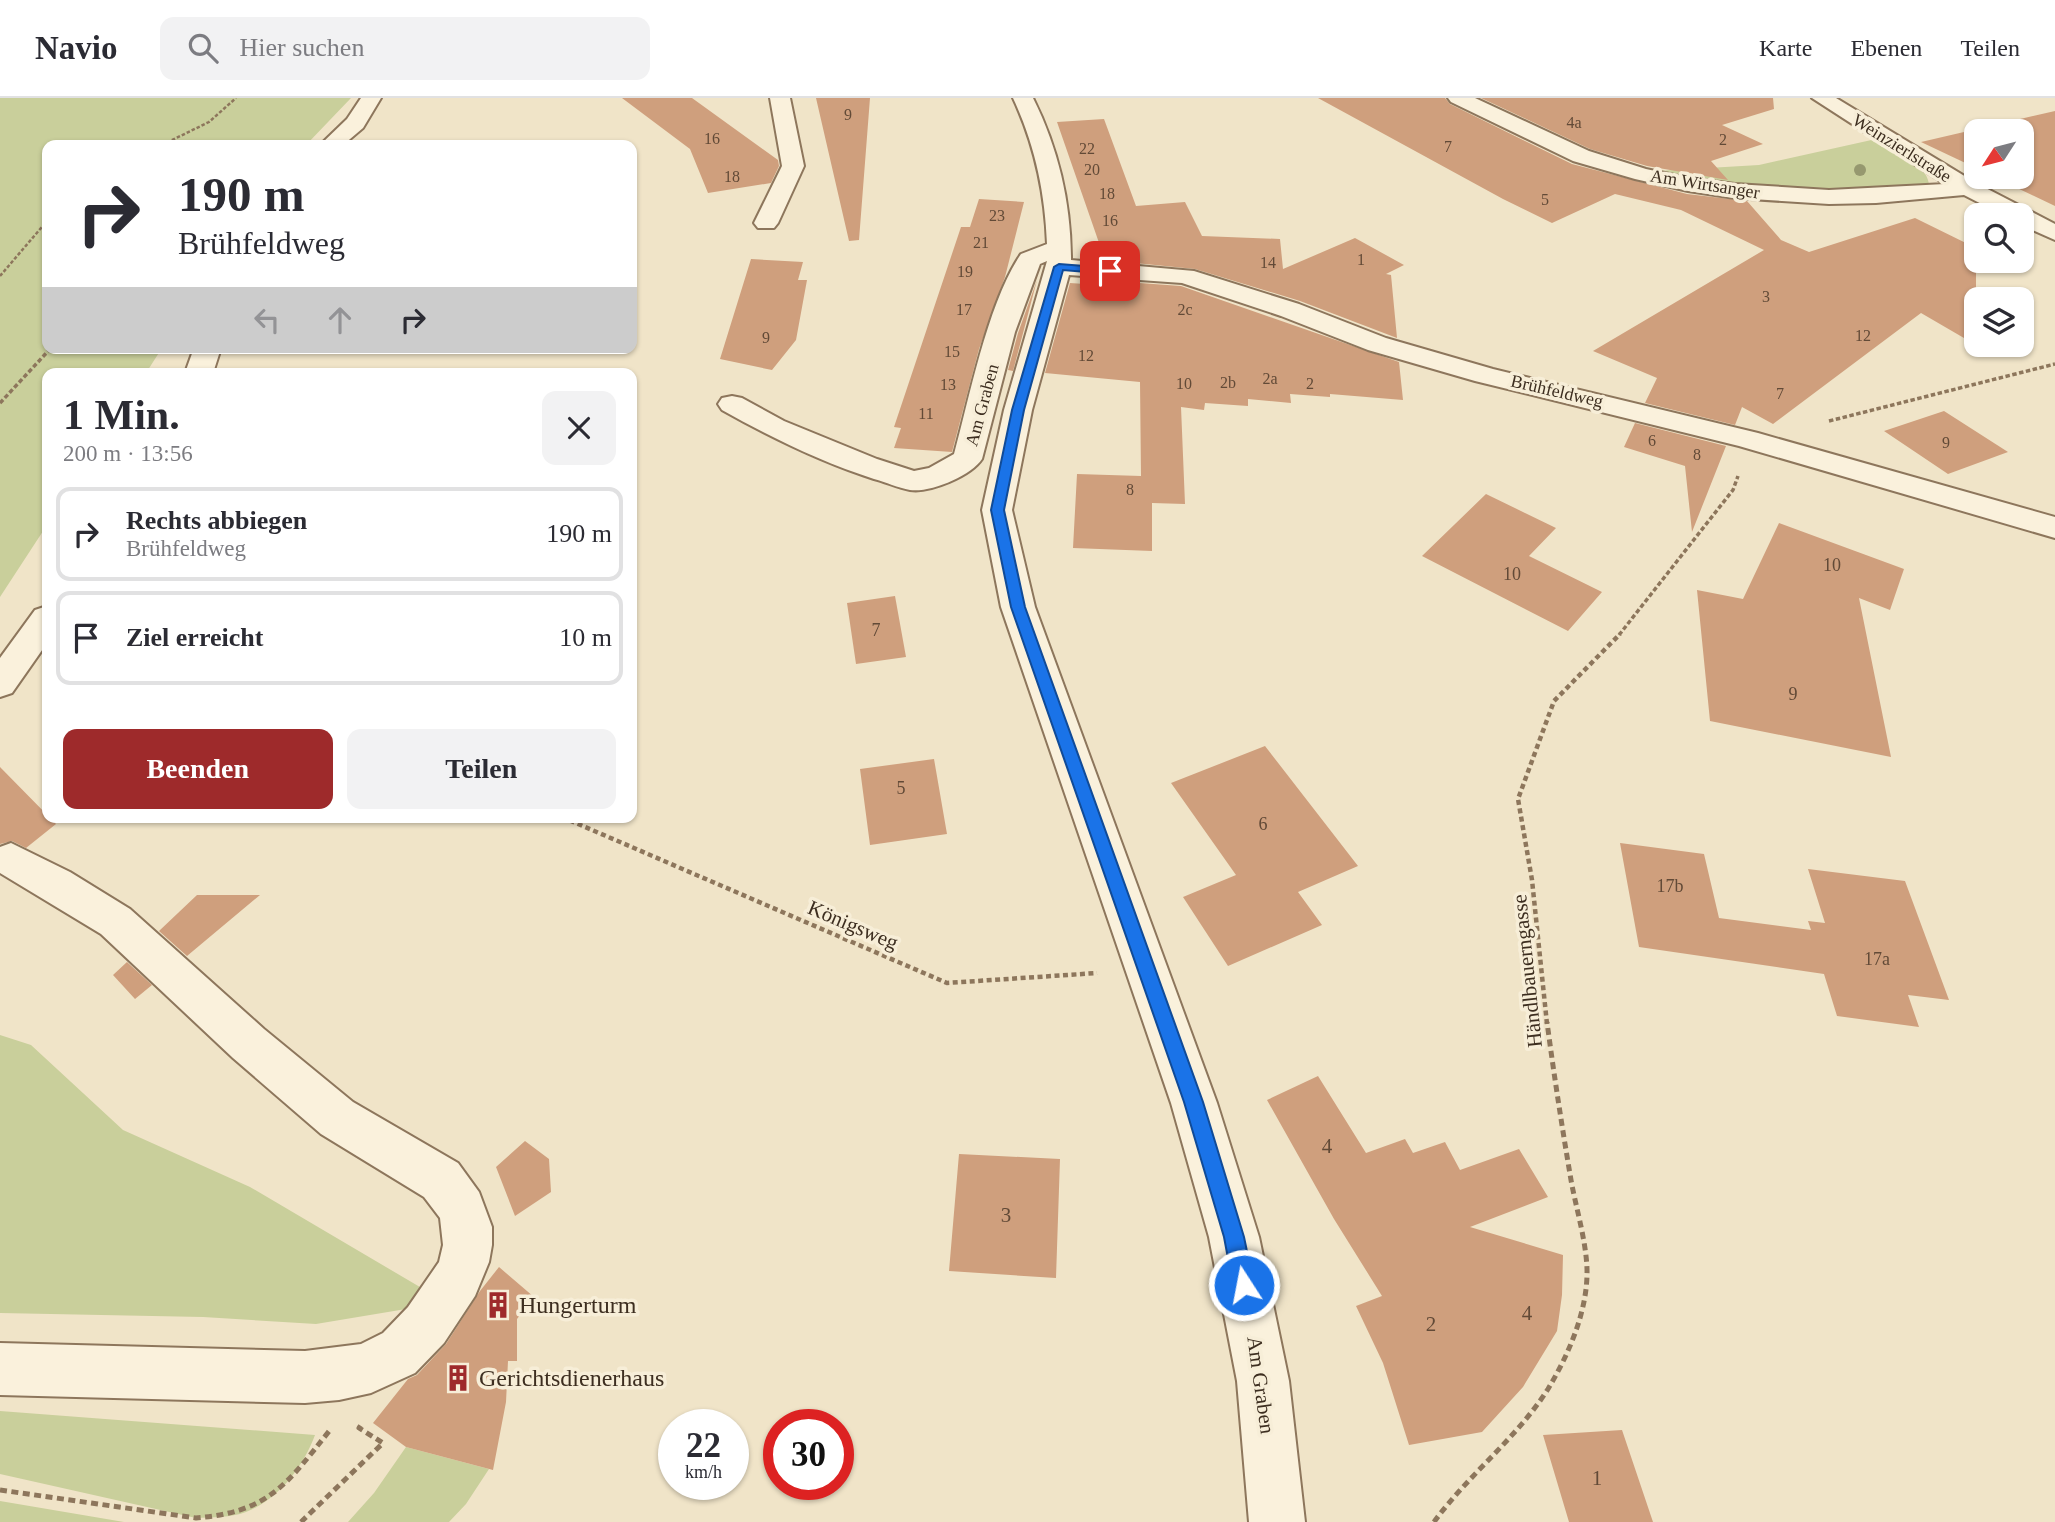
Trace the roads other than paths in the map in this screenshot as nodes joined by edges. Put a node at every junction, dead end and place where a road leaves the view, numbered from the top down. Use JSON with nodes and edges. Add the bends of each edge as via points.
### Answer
{"nodes":[{"id":1,"x":370,"y":98,"type":"edge"},
{"id":2,"x":780,"y":98,"type":"edge"},
{"id":3,"x":1023,"y":98,"type":"edge"},
{"id":4,"x":1458,"y":98,"type":"edge"},
{"id":5,"x":1822,"y":98,"type":"edge"},
{"id":6,"x":336,"y":140,"type":"edge"},
{"id":7,"x":1964,"y":186,"type":"edge"},
{"id":8,"x":1964,"y":188,"type":"edge"},
{"id":9,"x":1970,"y":189,"type":"edge"},
{"id":10,"x":1996,"y":203,"type":"edge"},
{"id":11,"x":2034,"y":222,"type":"edge"},
{"id":12,"x":766,"y":223,"type":"dead end"},
{"id":13,"x":2055,"y":233,"type":"edge"},
{"id":14,"x":1060,"y":257,"type":"junction"},
{"id":15,"x":732,"y":404,"type":"dead end"},
{"id":16,"x":2055,"y":528,"type":"edge"},
{"id":17,"x":42,"y":625,"type":"edge"},
{"id":18,"x":2,"y":682,"type":"edge"},
{"id":19,"x":11,"y":860,"type":"dead end"},
{"id":20,"x":0,"y":1369,"type":"edge"},
{"id":21,"x":1277,"y":1522,"type":"edge"}],
"edges":[{"from":1,"to":6,"type":"street","via":[[355,123]]},
{"from":2,"to":12,"type":"street","via":[[793,166]]},
{"from":3,"to":14,"type":"street","name":"Am Graben","via":[[1051,170]]},
{"from":4,"to":8,"type":"street","name":"Am Wirtsanger","via":[[1596,162],[1667,181],[1757,193],[1831,196]]},
{"from":5,"to":7,"type":"street","name":"Weinzierlstraße"},
{"from":9,"to":10,"type":"street","name":"Weinzierlstraße"},
{"from":11,"to":13,"type":"street","name":"Weinzierlstraße"},
{"from":14,"to":15,"type":"street","name":"Am Graben","via":[[1030,259],[996,349],[967,459],[938,476],[913,481],[866,466]]},
{"from":14,"to":16,"type":"street","name":"Brühfeldweg","via":[[1185,276],[1377,344],[1748,439]]},
{"from":14,"to":21,"type":"street","name":"Am Graben","via":[[1018,410],[997,510],[1018,607],[1194,1102],[1234,1237],[1263,1381]]},
{"from":17,"to":18,"type":"street"},
{"from":19,"to":20,"type":"street","via":[[126,929],[196,997],[339,1121],[438,1177],[463,1214],[467,1247],[465,1263],[445,1303],[394,1357],[371,1368],[305,1377]]}]}
